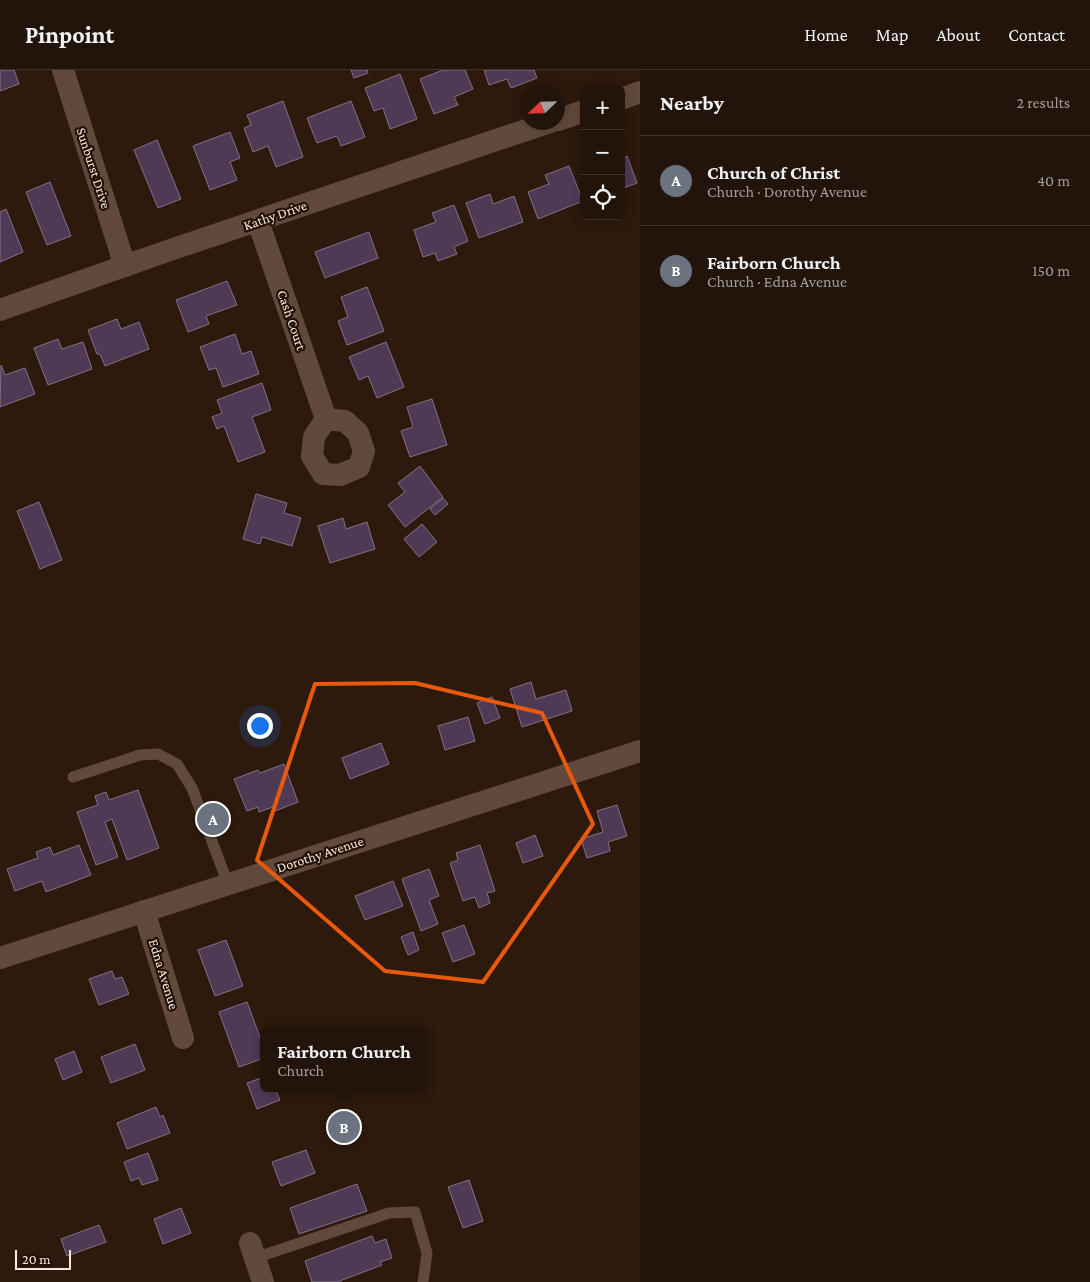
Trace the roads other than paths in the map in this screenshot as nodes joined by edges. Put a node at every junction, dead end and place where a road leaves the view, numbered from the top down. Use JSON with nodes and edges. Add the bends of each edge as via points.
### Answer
{"nodes":[{"id":1,"x":63,"y":70,"type":"edge"},
{"id":2,"x":640,"y":92,"type":"edge"},
{"id":3,"x":625,"y":98,"type":"edge"},
{"id":4,"x":580,"y":112,"type":"edge"},
{"id":5,"x":565,"y":118,"type":"edge"},
{"id":6,"x":526,"y":130,"type":"edge"},
{"id":7,"x":258,"y":220,"type":"junction"},
{"id":8,"x":125,"y":266,"type":"junction"},
{"id":9,"x":0,"y":310,"type":"edge"},
{"id":10,"x":326,"y":420,"type":"dead end"},
{"id":11,"x":640,"y":751,"type":"edge"},
{"id":12,"x":73,"y":777,"type":"dead end"},
{"id":13,"x":228,"y":884,"type":"junction"},
{"id":14,"x":144,"y":911,"type":"junction"},
{"id":15,"x":0,"y":958,"type":"edge"},
{"id":16,"x":183,"y":1038,"type":"dead end"},
{"id":17,"x":253,"y":1251,"type":"joint"},
{"id":18,"x":263,"y":1282,"type":"edge"},
{"id":19,"x":423,"y":1282,"type":"edge"}],
"edges":[{"from":1,"to":8,"type":"street","name":"Sunburst Drive"},
{"from":2,"to":3,"type":"street"},
{"from":4,"to":5,"type":"street"},
{"from":6,"to":7,"type":"street","name":"Kathy Drive"},
{"from":7,"to":8,"type":"street","name":"Kathy Drive"},
{"from":7,"to":10,"type":"street","name":"Cash Court"},
{"from":8,"to":9,"type":"street","name":"Kathy Drive"},
{"from":11,"to":13,"type":"street","name":"Dorothy Avenue"},
{"from":12,"to":13,"type":"lane","via":[[140,756],[158,754],[177,764],[192,788]]},
{"from":13,"to":14,"type":"street","name":"Dorothy Avenue"},
{"from":14,"to":15,"type":"street","name":"Dorothy Avenue"},
{"from":14,"to":16,"type":"street","name":"Edna Avenue"},
{"from":17,"to":18,"type":"street"},
{"from":17,"to":19,"type":"lane","via":[[389,1213],[415,1212],[427,1253]]}]}
